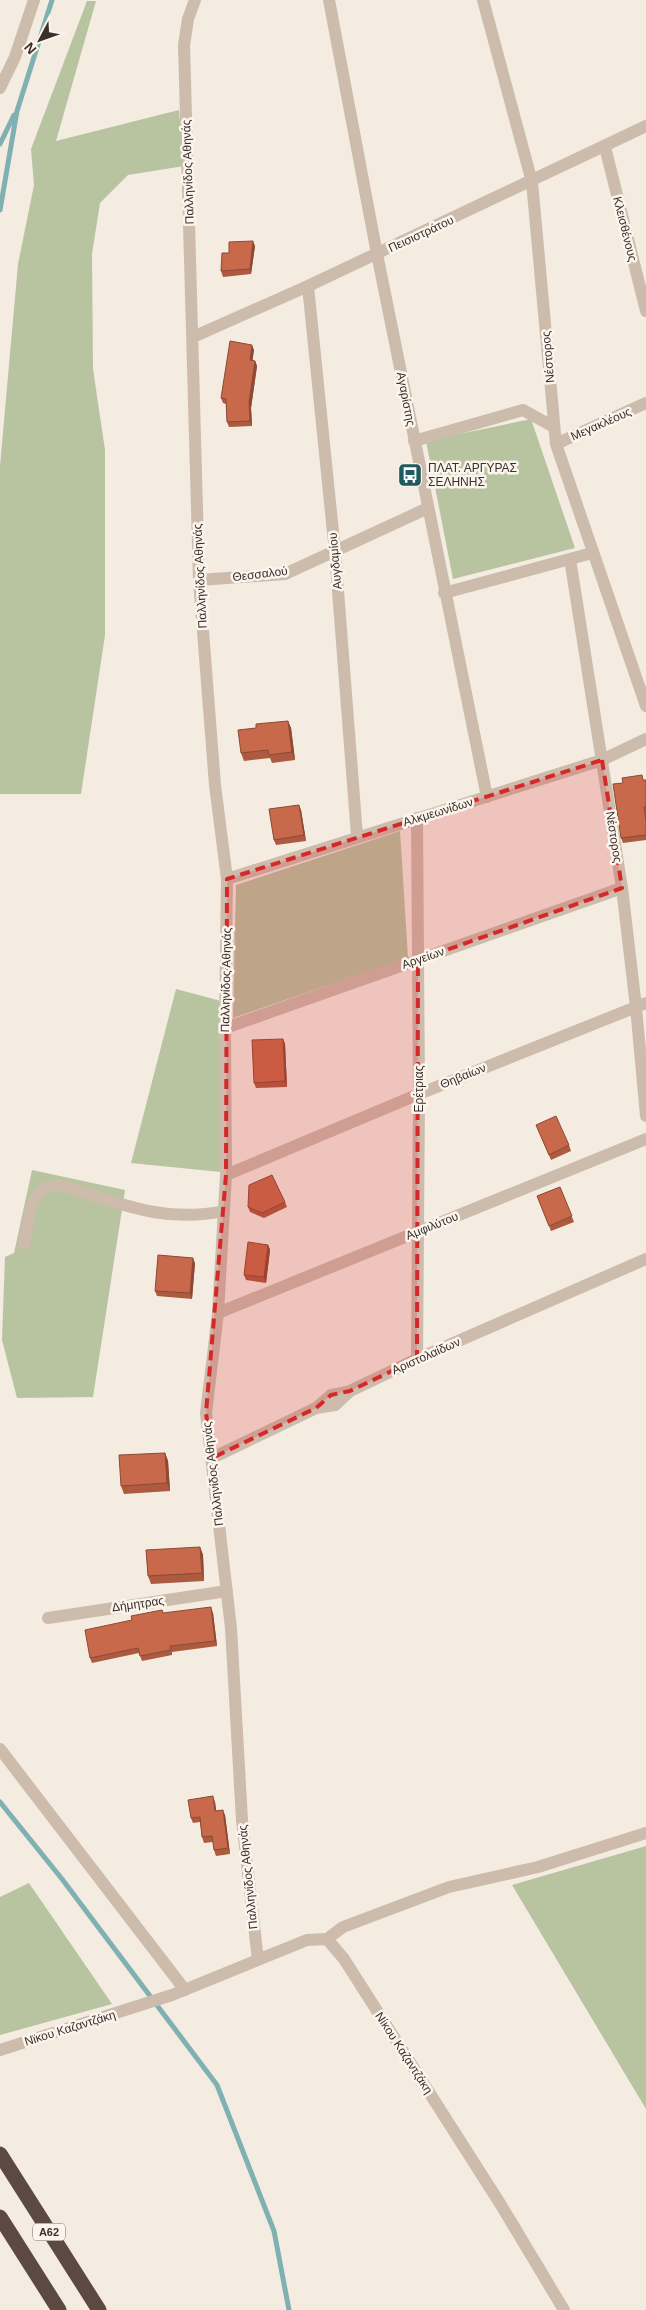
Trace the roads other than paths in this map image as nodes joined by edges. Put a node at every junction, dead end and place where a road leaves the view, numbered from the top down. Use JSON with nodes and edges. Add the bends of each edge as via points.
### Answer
{"nodes":[{"id":1,"x":34,"y":0,"type":"edge"},
{"id":2,"x":195,"y":0,"type":"edge"},
{"id":3,"x":329,"y":0,"type":"edge"},
{"id":4,"x":483,"y":0,"type":"edge"},
{"id":5,"x":0,"y":88,"type":"edge"},
{"id":6,"x":646,"y":126,"type":"edge"},
{"id":7,"x":605,"y":147,"type":"junction"},
{"id":8,"x":532,"y":182,"type":"junction"},
{"id":9,"x":377,"y":254,"type":"junction"},
{"id":10,"x":308,"y":286,"type":"junction"},
{"id":11,"x":646,"y":311,"type":"edge"},
{"id":12,"x":193,"y":337,"type":"junction"},
{"id":13,"x":646,"y":403,"type":"edge"},
{"id":14,"x":554,"y":427,"type":"junction"},
{"id":15,"x":414,"y":442,"type":"junction"},
{"id":16,"x":556,"y":444,"type":"junction"},
{"id":17,"x":428,"y":508,"type":"junction"},
{"id":18,"x":335,"y":552,"type":"junction"},
{"id":19,"x":592,"y":552,"type":"junction"},
{"id":20,"x":570,"y":559,"type":"junction"},
{"id":21,"x":199,"y":580,"type":"junction"},
{"id":22,"x":444,"y":593,"type":"junction"},
{"id":23,"x":646,"y":706,"type":"edge"},
{"id":24,"x":646,"y":739,"type":"edge"},
{"id":25,"x":602,"y":760,"type":"junction"},
{"id":26,"x":487,"y":797,"type":"junction"},
{"id":27,"x":417,"y":818,"type":"junction"},
{"id":28,"x":356,"y":836,"type":"junction"},
{"id":29,"x":227,"y":878,"type":"junction"},
{"id":30,"x":622,"y":888,"type":"junction"},
{"id":31,"x":418,"y":960,"type":"junction"},
{"id":32,"x":641,"y":1005,"type":"edge"},
{"id":33,"x":225,"y":1028,"type":"junction"},
{"id":34,"x":419,"y":1094,"type":"junction"},
{"id":35,"x":646,"y":1116,"type":"edge"},
{"id":36,"x":646,"y":1139,"type":"edge"},
{"id":37,"x":226,"y":1175,"type":"junction"},
{"id":38,"x":224,"y":1211,"type":"junction"},
{"id":39,"x":418,"y":1231,"type":"junction"},
{"id":40,"x":24,"y":1244,"type":"dead end"},
{"id":41,"x":646,"y":1260,"type":"edge"},
{"id":42,"x":218,"y":1312,"type":"junction"},
{"id":43,"x":417,"y":1359,"type":"junction"},
{"id":44,"x":212,"y":1458,"type":"junction"},
{"id":45,"x":227,"y":1591,"type":"junction"},
{"id":46,"x":48,"y":1618,"type":"dead end"},
{"id":47,"x":0,"y":1748,"type":"edge"},
{"id":48,"x":646,"y":1832,"type":"edge"},
{"id":49,"x":327,"y":1939,"type":"junction"},
{"id":50,"x":258,"y":1960,"type":"junction"},
{"id":51,"x":185,"y":1990,"type":"junction"},
{"id":52,"x":0,"y":2050,"type":"edge"},
{"id":53,"x":0,"y":2154,"type":"edge"},
{"id":54,"x":0,"y":2217,"type":"edge"},
{"id":55,"x":59,"y":2310,"type":"edge"},
{"id":56,"x":99,"y":2310,"type":"edge"},
{"id":57,"x":564,"y":2310,"type":"edge"}],
"edges":[{"from":1,"to":5,"type":"street","via":[[15,57]]},
{"from":2,"to":12,"type":"street","name":"Παλληνίδος Αθηνάς","via":[[184,45]]},
{"from":3,"to":9,"type":"street","name":"Αγαρίστης"},
{"from":4,"to":8,"type":"street","name":"Νέστορος"},
{"from":6,"to":7,"type":"street","name":"Πεισιστράτου"},
{"from":7,"to":8,"type":"street","name":"Πεισιστράτου"},
{"from":7,"to":11,"type":"street","name":"Κλεισθένους"},
{"from":8,"to":9,"type":"street","name":"Πεισιστράτου"},
{"from":8,"to":14,"type":"street","name":"Νέστορος"},
{"from":9,"to":10,"type":"street","name":"Πεισιστράτου"},
{"from":9,"to":15,"type":"street","name":"Αγαρίστης"},
{"from":10,"to":12,"type":"street","name":"Πεισιστράτου"},
{"from":10,"to":18,"type":"street","name":"Αυγδαμίου"},
{"from":12,"to":21,"type":"street","name":"Παλληνίδος Αθηνάς"},
{"from":13,"to":16,"type":"street","name":"Μεγακλέους"},
{"from":14,"to":15,"type":"street","via":[[523,410]]},
{"from":14,"to":16,"type":"street","name":"Νέστορος"},
{"from":15,"to":17,"type":"street","name":"Αγαρίστης"},
{"from":16,"to":19,"type":"street","name":"Νέστορος"},
{"from":17,"to":18,"type":"street","name":"Θεσσαλού"},
{"from":17,"to":22,"type":"street","name":"Αγαρίστης"},
{"from":18,"to":21,"type":"street","name":"Θεσσαλού","via":[[284,574]]},
{"from":18,"to":28,"type":"street","name":"Αυγδαμίου"},
{"from":19,"to":20,"type":"street"},
{"from":19,"to":23,"type":"street","name":"Νέστορος"},
{"from":20,"to":22,"type":"street"},
{"from":20,"to":25,"type":"street","name":"Νέστορος"},
{"from":21,"to":29,"type":"street","name":"Παλληνίδος Αθηνάς","via":[[215,785]]},
{"from":22,"to":26,"type":"street","name":"Αγαρίστης"},
{"from":24,"to":25,"type":"street","name":"Αλκμεωνίδων"},
{"from":25,"to":26,"type":"street","name":"Αλκμεωνίδων"},
{"from":25,"to":30,"type":"street","name":"Νέστορος"},
{"from":26,"to":27,"type":"street","name":"Αλκμεωνίδων"},
{"from":27,"to":28,"type":"street","name":"Αλκμεωνίδων"},
{"from":27,"to":31,"type":"street","name":"Ερέτριας"},
{"from":28,"to":29,"type":"street","name":"Αλκμεωνίδων"},
{"from":29,"to":33,"type":"street","name":"Παλληνίδος Αθηνάς"},
{"from":30,"to":31,"type":"street","name":"Αργείων"},
{"from":30,"to":32,"type":"street","name":"Νέστορος"},
{"from":31,"to":33,"type":"street","name":"Αργείων"},
{"from":31,"to":34,"type":"street","name":"Ερέτριας"},
{"from":32,"to":34,"type":"street","name":"Θηβαίων"},
{"from":32,"to":35,"type":"street","name":"Νέστορος"},
{"from":33,"to":37,"type":"street","name":"Παλληνίδος Αθηνάς"},
{"from":34,"to":37,"type":"street","name":"Θηβαίων"},
{"from":34,"to":39,"type":"street","name":"Ερέτριας"},
{"from":36,"to":39,"type":"street","name":"Αμφιλύτου"},
{"from":37,"to":38,"type":"street","name":"Παλληνίδος Αθηνάς"},
{"from":38,"to":40,"type":"street","via":[[199,1216],[162,1214],[60,1184],[47,1185],[34,1199]]},
{"from":38,"to":42,"type":"street","name":"Παλληνίδος Αθηνάς"},
{"from":39,"to":42,"type":"street","name":"Αμφιλύτου"},
{"from":39,"to":43,"type":"street","name":"Ερέτριας"},
{"from":41,"to":43,"type":"street","name":"Αριστολαίδων"},
{"from":42,"to":44,"type":"street","name":"Παλληνίδος Αθηνάς","via":[[206,1413]]},
{"from":43,"to":44,"type":"street","name":"Αριστολαίδων","via":[[350,1391],[336,1405],[316,1408]]},
{"from":44,"to":45,"type":"street","name":"Παλληνίδος Αθηνάς"},
{"from":45,"to":46,"type":"street","name":"Δήμητρας"},
{"from":45,"to":50,"type":"street","name":"Παλληνίδος Αθηνάς","via":[[232,1628],[242,1820]]},
{"from":47,"to":51,"type":"street"},
{"from":48,"to":49,"type":"street","via":[[538,1867],[449,1887],[342,1927]]},
{"from":49,"to":50,"type":"street","via":[[308,1940]]},
{"from":49,"to":57,"type":"street","name":"Νίκου Καζαντζάκη","via":[[344,1959],[496,2196]]},
{"from":50,"to":51,"type":"street"},
{"from":51,"to":52,"type":"street","name":"Νϊκου Καζαντζάκη"},
{"from":53,"to":56,"type":"highway","number":"Α62"},
{"from":54,"to":55,"type":"highway","number":"Α62"}]}
